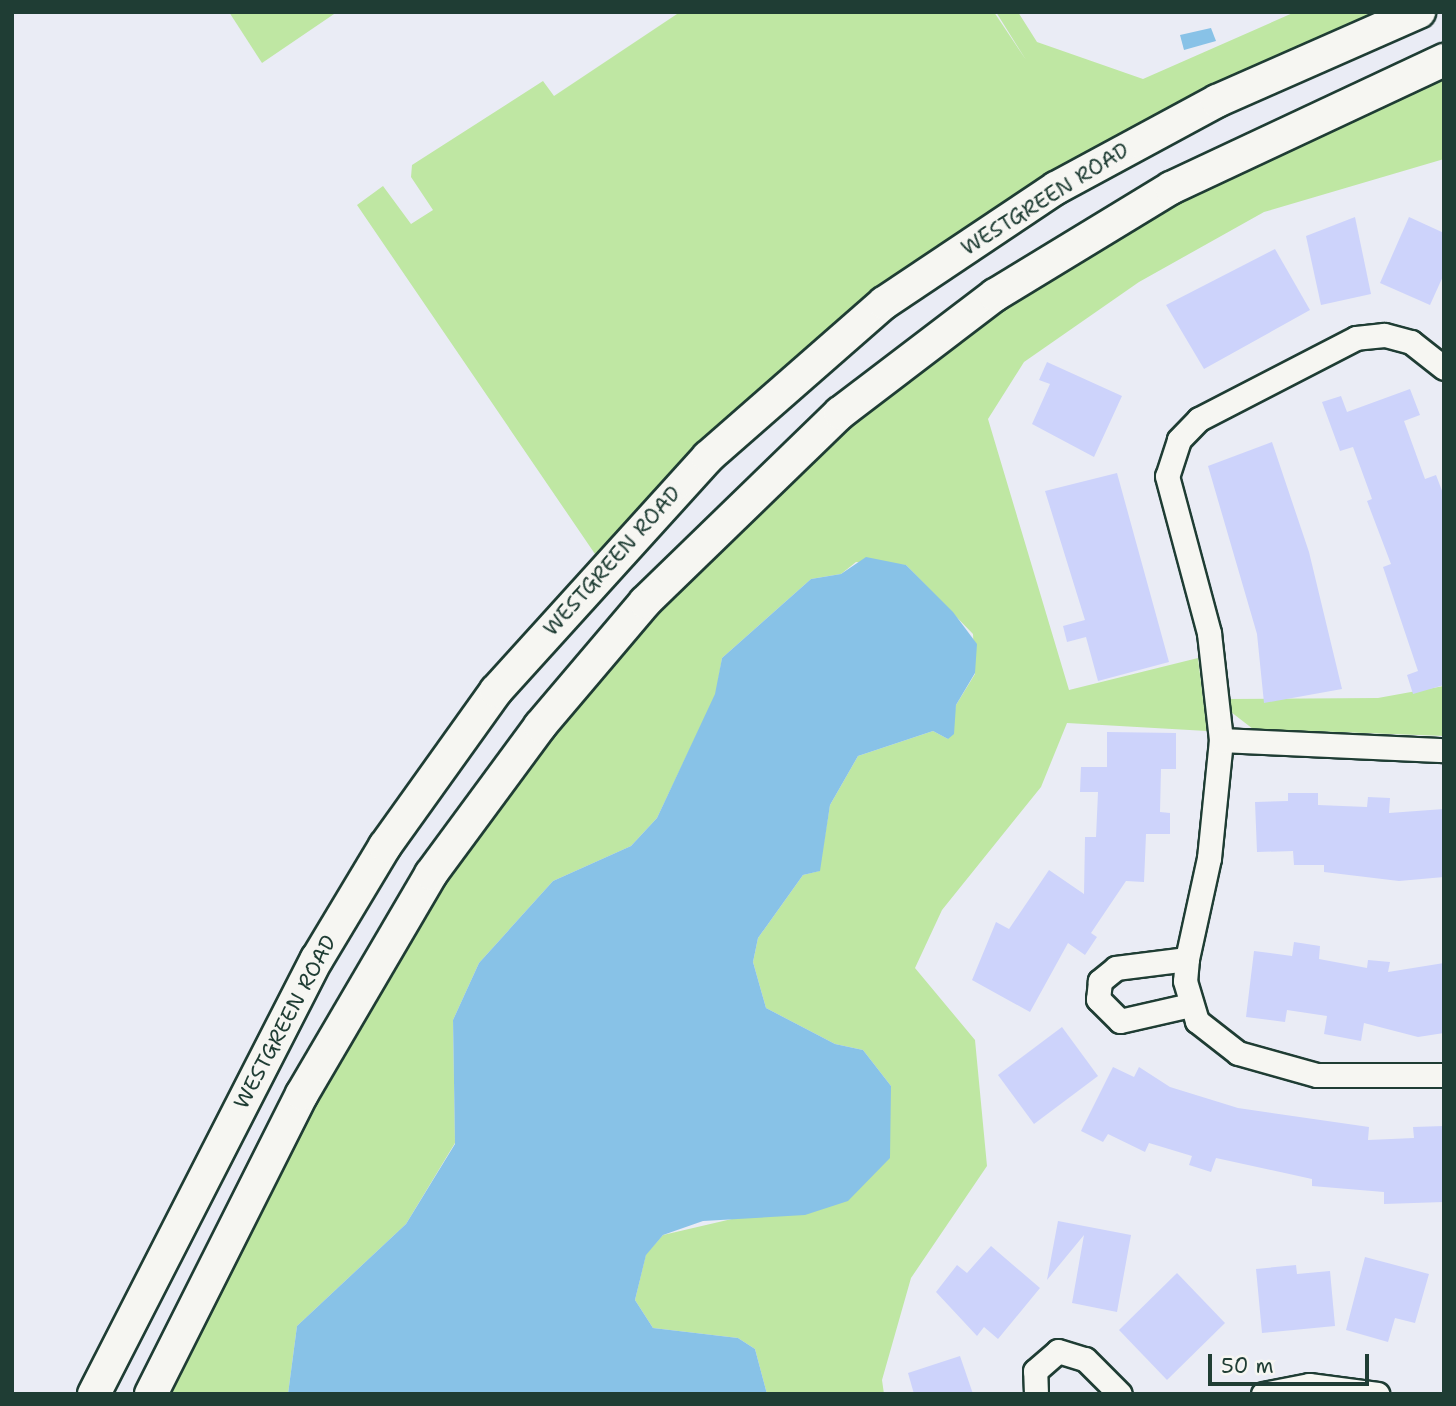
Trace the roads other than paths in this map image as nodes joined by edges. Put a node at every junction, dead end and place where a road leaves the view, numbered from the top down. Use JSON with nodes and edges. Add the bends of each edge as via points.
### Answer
{"nodes":[{"id":1,"x":1419,"y":12,"type":"edge"},
{"id":2,"x":1444,"y":60,"type":"edge"},
{"id":3,"x":1444,"y":368,"type":"edge"},
{"id":4,"x":1221,"y":740,"type":"junction"},
{"id":5,"x":1444,"y":750,"type":"edge"},
{"id":6,"x":1186,"y":970,"type":"junction"},
{"id":7,"x":1190,"y":1005,"type":"junction"},
{"id":8,"x":1444,"y":1075,"type":"edge"},
{"id":9,"x":1269,"y":1392,"type":"edge"},
{"id":10,"x":94,"y":1394,"type":"edge"},
{"id":11,"x":151,"y":1394,"type":"edge"},
{"id":12,"x":1036,"y":1394,"type":"edge"},
{"id":13,"x":1120,"y":1394,"type":"edge"},
{"id":14,"x":1377,"y":1394,"type":"edge"}],
"edges":[{"from":1,"to":10,"type":"street","name":"WESTGREEN ROAD","via":[[1217,101],[1056,188],[884,303],[699,466],[496,691],[385,846],[317,959]]},
{"from":2,"to":11,"type":"street","via":[[1171,188],[995,295],[840,413],[654,593],[540,726],[430,874],[302,1094]]},
{"from":3,"to":4,"type":"street","via":[[1410,342],[1384,335],[1356,338],[1286,370],[1199,419],[1171,460],[1168,492],[1209,633]]},
{"from":4,"to":5,"type":"street"},
{"from":4,"to":6,"type":"street","via":[[1209,858]]},
{"from":6,"to":7,"type":"street"},
{"from":6,"to":7,"type":"street","via":[[1115,968],[1100,981],[1098,999],[1120,1021]]},
{"from":7,"to":8,"type":"street","via":[[1210,1036],[1255,1060],[1317,1074]]},
{"from":9,"to":14,"type":"street","via":[[1308,1385]]},
{"from":12,"to":13,"type":"street","via":[[1035,1371],[1058,1351],[1085,1359]]}]}
